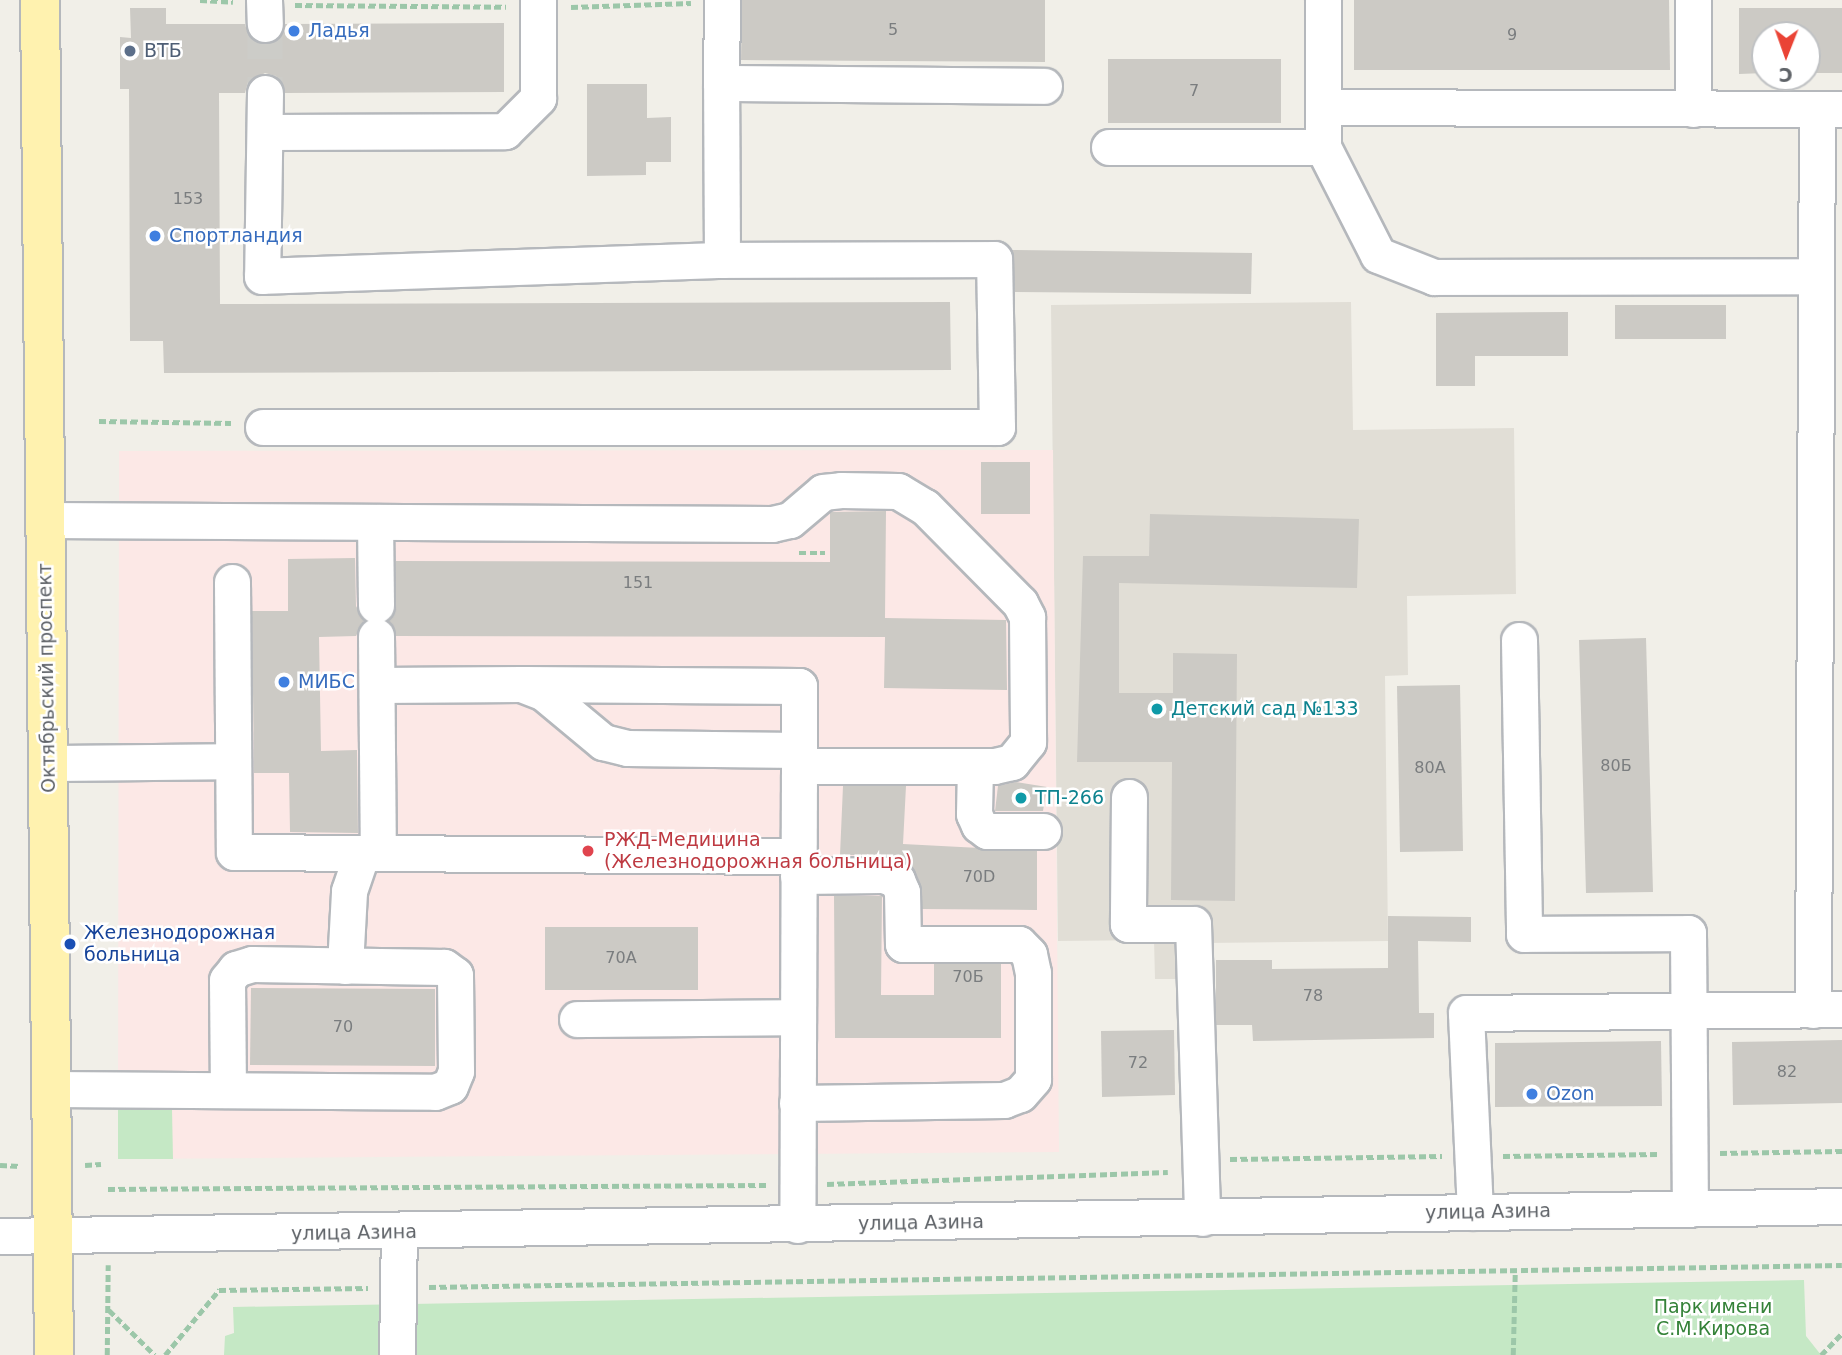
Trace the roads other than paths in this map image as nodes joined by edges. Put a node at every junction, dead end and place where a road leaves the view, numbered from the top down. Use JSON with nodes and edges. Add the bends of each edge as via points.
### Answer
{"nodes":[{"id":1,"x":40,"y":0,"type":"edge"},
{"id":2,"x":722,"y":0,"type":"edge"},
{"id":3,"x":1323,"y":0,"type":"edge"},
{"id":4,"x":1693,"y":0,"type":"edge"},
{"id":5,"x":538,"y":4,"type":"edge"},
{"id":6,"x":721,"y":83,"type":"junction"},
{"id":7,"x":1044,"y":86,"type":"dead end"},
{"id":8,"x":265,"y":93,"type":"tunnel mouth"},
{"id":9,"x":1323,"y":107,"type":"junction"},
{"id":10,"x":1693,"y":109,"type":"junction"},
{"id":11,"x":1830,"y":109,"type":"edge"},
{"id":12,"x":265,"y":132,"type":"junction"},
{"id":13,"x":1323,"y":147,"type":"junction"},
{"id":14,"x":1109,"y":148,"type":"dead end"},
{"id":15,"x":722,"y":260,"type":"junction"},
{"id":16,"x":1816,"y":276,"type":"junction"},
{"id":17,"x":1829,"y":349,"type":"edge"},
{"id":18,"x":247,"y":425,"type":"road end"},
{"id":19,"x":46,"y":520,"type":"junction"},
{"id":20,"x":375,"y":522,"type":"junction"},
{"id":21,"x":232,"y":582,"type":"dead end"},
{"id":22,"x":1519,"y":640,"type":"dead end"},
{"id":23,"x":521,"y":684,"type":"junction"},
{"id":24,"x":377,"y":685,"type":"junction"},
{"id":25,"x":799,"y":758,"type":"junction"},
{"id":26,"x":233,"y":761,"type":"junction"},
{"id":27,"x":48,"y":763,"type":"junction"},
{"id":28,"x":975,"y":766,"type":"junction"},
{"id":29,"x":1129,"y":797,"type":"dead end"},
{"id":30,"x":1043,"y":831,"type":"dead end"},
{"id":31,"x":370,"y":853,"type":"junction"},
{"id":32,"x":798,"y":866,"type":"junction"},
{"id":33,"x":345,"y":966,"type":"junction"},
{"id":34,"x":1828,"y":1009,"type":"edge"},
{"id":35,"x":1688,"y":1011,"type":"junction"},
{"id":36,"x":798,"y":1017,"type":"junction"},
{"id":37,"x":577,"y":1019,"type":"dead end"},
{"id":38,"x":51,"y":1089,"type":"junction"},
{"id":39,"x":228,"y":1090,"type":"junction"},
{"id":40,"x":797,"y":1103,"type":"junction"},
{"id":41,"x":1842,"y":1206,"type":"edge"},
{"id":42,"x":1690,"y":1209,"type":"junction"},
{"id":43,"x":1475,"y":1212,"type":"junction"},
{"id":44,"x":1202,"y":1218,"type":"junction"},
{"id":45,"x":797,"y":1225,"type":"junction"},
{"id":46,"x":399,"y":1233,"type":"junction"},
{"id":47,"x":53,"y":1235,"type":"junction"},
{"id":48,"x":0,"y":1236,"type":"edge"},
{"id":49,"x":54,"y":1355,"type":"edge"},
{"id":50,"x":397,"y":1355,"type":"edge"}],
"edges":[{"from":1,"to":19,"type":"main road","name":"Октябрьский проспект"},
{"from":2,"to":6,"type":"street"},
{"from":3,"to":9,"type":"street"},
{"from":4,"to":10,"type":"street"},
{"from":5,"to":12,"type":"street","via":[[538,98],[505,131]]},
{"from":6,"to":7,"type":"street"},
{"from":6,"to":15,"type":"street"},
{"from":8,"to":12,"type":"street"},
{"from":9,"to":10,"type":"street"},
{"from":9,"to":13,"type":"street"},
{"from":10,"to":11,"type":"street"},
{"from":11,"to":16,"type":"street"},
{"from":12,"to":15,"type":"street","via":[[261,276]]},
{"from":13,"to":14,"type":"street"},
{"from":13,"to":16,"type":"street","via":[[1378,255],[1434,277]]},
{"from":15,"to":18,"type":"street","via":[[994,259],[997,427]]},
{"from":16,"to":17,"type":"street"},
{"from":17,"to":34,"type":"street"},
{"from":19,"to":20,"type":"street"},
{"from":19,"to":27,"type":"main road","name":"Октябрьский проспект"},
{"from":20,"to":24,"type":"street"},
{"from":20,"to":28,"type":"street","via":[[772,524],[790,520],[824,492],[906,495],[925,507],[1027,617],[1028,742],[1012,762]]},
{"from":21,"to":26,"type":"street"},
{"from":22,"to":35,"type":"street","via":[[1524,934],[1688,933]]},
{"from":23,"to":24,"type":"street"},
{"from":23,"to":25,"type":"street","via":[[544,693],[603,741],[627,748]]},
{"from":23,"to":25,"type":"street","via":[[799,685]]},
{"from":24,"to":31,"type":"street"},
{"from":25,"to":28,"type":"street"},
{"from":25,"to":32,"type":"street"},
{"from":26,"to":27,"type":"street"},
{"from":26,"to":31,"type":"street","via":[[234,852]]},
{"from":27,"to":38,"type":"main road","name":"Октябрьский проспект"},
{"from":28,"to":30,"type":"street","via":[[974,814],[979,825],[987,831]]},
{"from":29,"to":44,"type":"street","via":[[1128,924],[1193,924]]},
{"from":31,"to":32,"type":"street"},
{"from":31,"to":33,"type":"street","via":[[349,891]]},
{"from":32,"to":36,"type":"street"},
{"from":32,"to":40,"type":"street","via":[[897,880],[902,892],[903,944],[1019,944],[1029,954],[1033,973],[1033,1066],[1032,1079],[1020,1094],[1004,1100]]},
{"from":33,"to":39,"type":"street","via":[[252,964],[236,969],[228,980]]},
{"from":33,"to":39,"type":"street","via":[[444,967],[455,975],[456,1071],[450,1086],[435,1092]]},
{"from":34,"to":35,"type":"street"},
{"from":35,"to":42,"type":"street"},
{"from":35,"to":43,"type":"street","via":[[1466,1013]]},
{"from":36,"to":37,"type":"street"},
{"from":36,"to":40,"type":"street"},
{"from":38,"to":39,"type":"street"},
{"from":38,"to":47,"type":"main road","name":"Октябрьский проспект"},
{"from":40,"to":45,"type":"street"},
{"from":41,"to":42,"type":"street","name":"улица Азина"},
{"from":42,"to":43,"type":"street","name":"улица Азина"},
{"from":43,"to":44,"type":"street","name":"улица Азина"},
{"from":44,"to":45,"type":"street","name":"улица Азина"},
{"from":45,"to":46,"type":"street","name":"улица Азина"},
{"from":46,"to":47,"type":"street","name":"улица Азина"},
{"from":46,"to":50,"type":"street"},
{"from":47,"to":48,"type":"street","name":"улица Азина"},
{"from":47,"to":49,"type":"main road","name":"Октябрьский проспект"}]}
